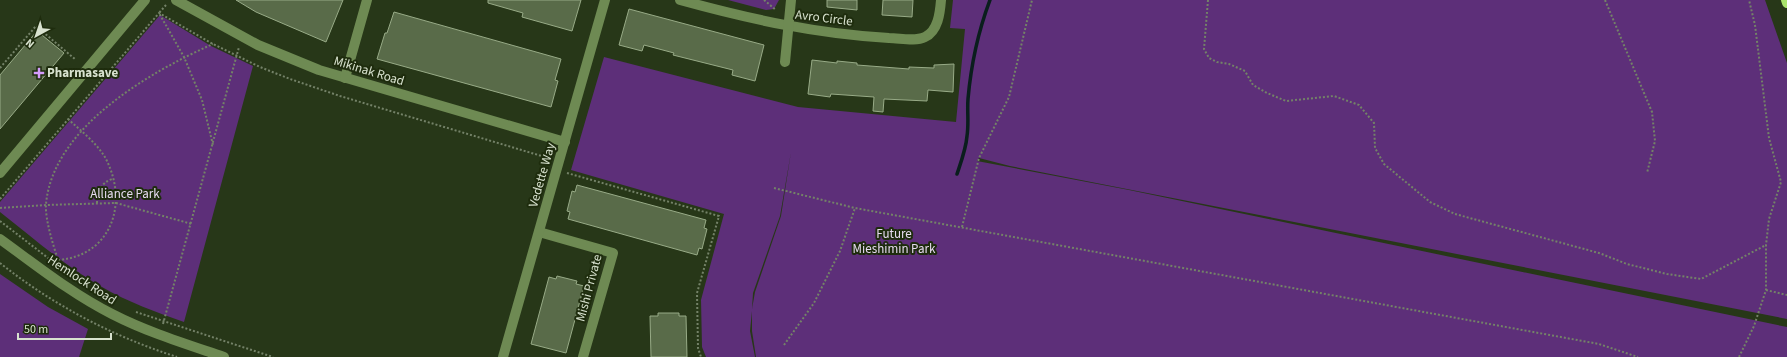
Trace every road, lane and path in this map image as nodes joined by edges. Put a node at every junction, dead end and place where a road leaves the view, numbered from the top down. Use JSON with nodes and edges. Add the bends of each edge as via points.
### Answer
{"nodes":[{"id":1,"x":145,"y":0,"type":"edge"},
{"id":2,"x":170,"y":0,"type":"edge"},
{"id":3,"x":176,"y":0,"type":"edge"},
{"id":4,"x":367,"y":0,"type":"edge"},
{"id":5,"x":605,"y":0,"type":"edge"},
{"id":6,"x":680,"y":0,"type":"edge"},
{"id":7,"x":764,"y":0,"type":"edge"},
{"id":8,"x":791,"y":0,"type":"edge"},
{"id":9,"x":941,"y":0,"type":"edge"},
{"id":10,"x":1032,"y":0,"type":"edge"},
{"id":11,"x":1208,"y":0,"type":"edge"},
{"id":12,"x":1605,"y":0,"type":"edge"},
{"id":13,"x":1749,"y":0,"type":"edge"},
{"id":14,"x":776,"y":10,"type":"dead end"},
{"id":15,"x":159,"y":13,"type":"junction"},
{"id":16,"x":789,"y":27,"type":"junction"},
{"id":17,"x":242,"y":37,"type":"junction"},
{"id":18,"x":213,"y":44,"type":"junction"},
{"id":19,"x":237,"y":56,"type":"junction"},
{"id":20,"x":184,"y":57,"type":"junction"},
{"id":21,"x":76,"y":60,"type":"dead end"},
{"id":22,"x":785,"y":62,"type":"dead end"},
{"id":23,"x":0,"y":68,"type":"edge"},
{"id":24,"x":344,"y":78,"type":"junction"},
{"id":25,"x":68,"y":119,"type":"junction"},
{"id":26,"x":82,"y":132,"type":"junction"},
{"id":27,"x":565,"y":142,"type":"junction"},
{"id":28,"x":213,"y":146,"type":"junction"},
{"id":29,"x":545,"y":157,"type":"dead end"},
{"id":30,"x":566,"y":172,"type":"dead end"},
{"id":31,"x":0,"y":173,"type":"edge"},
{"id":32,"x":1647,"y":173,"type":"dead end"},
{"id":33,"x":113,"y":179,"type":"junction"},
{"id":34,"x":774,"y":188,"type":"dead end"},
{"id":35,"x":0,"y":199,"type":"edge"},
{"id":36,"x":97,"y":203,"type":"junction"},
{"id":37,"x":116,"y":203,"type":"junction"},
{"id":38,"x":46,"y":205,"type":"junction"},
{"id":39,"x":0,"y":208,"type":"edge"},
{"id":40,"x":855,"y":208,"type":"junction"},
{"id":41,"x":0,"y":221,"type":"edge"},
{"id":42,"x":192,"y":224,"type":"junction"},
{"id":43,"x":962,"y":227,"type":"junction"},
{"id":44,"x":539,"y":232,"type":"junction"},
{"id":45,"x":0,"y":239,"type":"edge"},
{"id":46,"x":1766,"y":245,"type":"junction"},
{"id":47,"x":0,"y":263,"type":"edge"},
{"id":48,"x":54,"y":264,"type":"dead end"},
{"id":49,"x":1766,"y":290,"type":"junction"},
{"id":50,"x":1787,"y":295,"type":"edge"},
{"id":51,"x":135,"y":311,"type":"dead end"},
{"id":52,"x":164,"y":322,"type":"junction"},
{"id":53,"x":159,"y":335,"type":"junction"},
{"id":54,"x":784,"y":345,"type":"dead end"},
{"id":55,"x":176,"y":357,"type":"edge"},
{"id":56,"x":224,"y":357,"type":"edge"},
{"id":57,"x":273,"y":357,"type":"edge"},
{"id":58,"x":503,"y":357,"type":"edge"},
{"id":59,"x":583,"y":357,"type":"edge"},
{"id":60,"x":701,"y":357,"type":"edge"},
{"id":61,"x":1638,"y":357,"type":"edge"},
{"id":62,"x":1739,"y":357,"type":"edge"}],
"edges":[{"from":1,"to":31,"type":"street"},
{"from":2,"to":15,"type":"path"},
{"from":3,"to":17,"type":"street","name":"Mikinak Road"},
{"from":4,"to":24,"type":"street"},
{"from":5,"to":27,"type":"street","name":"Vedette Way"},
{"from":6,"to":16,"type":"street","name":"Avro Circle"},
{"from":7,"to":14,"type":"path"},
{"from":8,"to":16,"type":"street"},
{"from":9,"to":16,"type":"street","name":"Avro Circle","via":[[940,15],[934,28],[925,37],[913,39],[866,36]]},
{"from":10,"to":43,"type":"path","via":[[1009,97],[979,158]]},
{"from":11,"to":46,"type":"path","via":[[1204,48],[1209,58],[1245,71],[1253,85],[1286,101],[1334,96],[1360,105],[1374,123],[1375,148],[1384,164],[1430,202],[1454,214],[1600,253],[1627,264],[1666,274],[1701,279]]},
{"from":12,"to":32,"type":"path","via":[[1652,112],[1655,141]]},
{"from":13,"to":46,"type":"path","via":[[1755,24],[1763,104],[1781,182],[1768,219]]},
{"from":15,"to":18,"type":"path"},
{"from":15,"to":20,"type":"path"},
{"from":15,"to":25,"type":"path"},
{"from":16,"to":22,"type":"street"},
{"from":17,"to":19,"type":"path"},
{"from":17,"to":24,"type":"street","name":"Mikinak Road","via":[[296,61]]},
{"from":18,"to":19,"type":"path"},
{"from":18,"to":20,"type":"path"},
{"from":19,"to":28,"type":"path"},
{"from":19,"to":29,"type":"path","via":[[319,90]]},
{"from":20,"to":26,"type":"path","via":[[151,74],[123,94]]},
{"from":20,"to":28,"type":"path","via":[[202,100]]},
{"from":21,"to":23,"type":"path","via":[[36,26]]},
{"from":24,"to":27,"type":"street","name":"Mikinak Road"},
{"from":25,"to":26,"type":"path"},
{"from":25,"to":35,"type":"path"},
{"from":26,"to":33,"type":"path","via":[[106,159]]},
{"from":26,"to":38,"type":"path","via":[[59,159],[51,178]]},
{"from":27,"to":44,"type":"street","name":"Vedette Way"},
{"from":28,"to":42,"type":"path"},
{"from":30,"to":60,"type":"path","via":[[719,216],[696,293],[698,348]]},
{"from":33,"to":36,"type":"path","via":[[98,191]]},
{"from":33,"to":37,"type":"path"},
{"from":34,"to":40,"type":"path"},
{"from":36,"to":37,"type":"path"},
{"from":36,"to":38,"type":"path"},
{"from":37,"to":38,"type":"path","via":[[106,234],[91,250],[79,257],[58,260]]},
{"from":37,"to":42,"type":"path"},
{"from":38,"to":39,"type":"path"},
{"from":40,"to":43,"type":"path"},
{"from":40,"to":54,"type":"path","via":[[840,251],[814,303]]},
{"from":41,"to":48,"type":"path"},
{"from":42,"to":52,"type":"path"},
{"from":43,"to":61,"type":"path","via":[[1599,344]]},
{"from":44,"to":58,"type":"street","name":"Vedette Way"},
{"from":44,"to":59,"type":"street","name":"Mishi Private","via":[[613,253]]},
{"from":45,"to":53,"type":"street","name":"Hemlock Road","via":[[95,305]]},
{"from":46,"to":49,"type":"path"},
{"from":47,"to":55,"type":"path","via":[[47,297],[87,320]]},
{"from":49,"to":50,"type":"path"},
{"from":49,"to":62,"type":"path","via":[[1754,326]]},
{"from":51,"to":52,"type":"path"},
{"from":52,"to":53,"type":"path"},
{"from":52,"to":57,"type":"path"},
{"from":53,"to":56,"type":"street","name":"Hemlock Road"}]}
